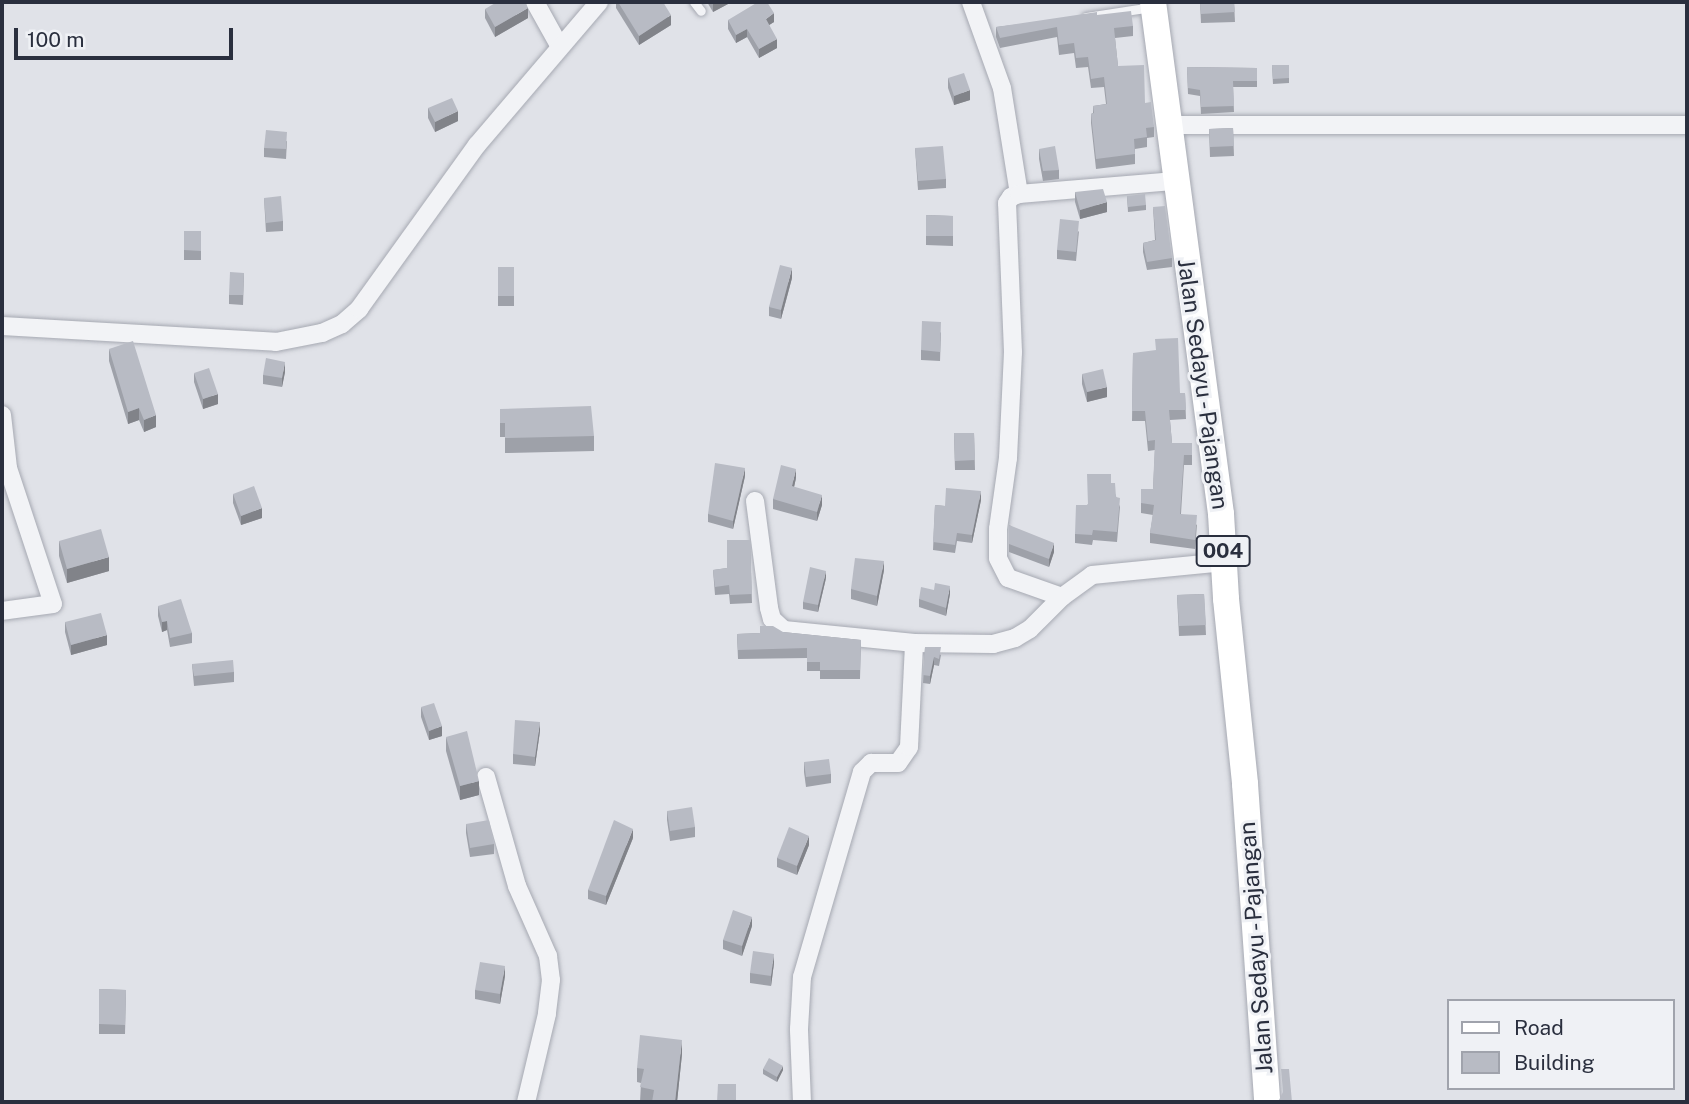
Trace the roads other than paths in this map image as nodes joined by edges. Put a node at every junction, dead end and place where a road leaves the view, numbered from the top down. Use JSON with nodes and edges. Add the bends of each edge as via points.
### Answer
{"nodes":[{"id":1,"x":535,"y":2,"type":"edge"},
{"id":2,"x":599,"y":2,"type":"edge"},
{"id":3,"x":694,"y":2,"type":"edge"},
{"id":4,"x":971,"y":2,"type":"edge"},
{"id":5,"x":1153,"y":4,"type":"edge"},
{"id":6,"x":701,"y":11,"type":"dead end"},
{"id":7,"x":1076,"y":19,"type":"edge"},
{"id":8,"x":560,"y":47,"type":"junction"},
{"id":9,"x":1168,"y":125,"type":"junction"},
{"id":10,"x":1687,"y":125,"type":"edge"},
{"id":11,"x":1175,"y":181,"type":"junction"},
{"id":12,"x":1019,"y":194,"type":"junction"},
{"id":13,"x":2,"y":326,"type":"edge"},
{"id":14,"x":2,"y":415,"type":"edge"},
{"id":15,"x":755,"y":501,"type":"dead end"},
{"id":16,"x":1224,"y":562,"type":"junction"},
{"id":17,"x":1062,"y":597,"type":"junction"},
{"id":18,"x":2,"y":611,"type":"edge"},
{"id":19,"x":914,"y":643,"type":"junction"},
{"id":20,"x":486,"y":777,"type":"dead end"},
{"id":21,"x":526,"y":1102,"type":"edge"},
{"id":22,"x":802,"y":1102,"type":"edge"},
{"id":23,"x":1267,"y":1102,"type":"edge"}],
"edges":[{"from":1,"to":8,"type":"street"},
{"from":2,"to":8,"type":"street"},
{"from":3,"to":6,"type":"lane"},
{"from":4,"to":12,"type":"street","via":[[990,31]]},
{"from":5,"to":7,"type":"lane"},
{"from":5,"to":9,"type":"main road","name":"Jalan Sedayu - Pajangan","number":"004"},
{"from":8,"to":13,"type":"street","via":[[477,145],[359,309],[342,324],[276,342]]},
{"from":9,"to":10,"type":"street"},
{"from":9,"to":11,"type":"main road","name":"Jalan Sedayu - Pajangan","number":"004"},
{"from":11,"to":12,"type":"street"},
{"from":11,"to":16,"type":"main road","name":"Jalan Sedayu - Pajangan","number":"004"},
{"from":12,"to":17,"type":"street","via":[[1007,203],[1013,352],[998,558],[1008,578]]},
{"from":14,"to":18,"type":"street","via":[[8,468],[53,604]]},
{"from":15,"to":19,"type":"street","via":[[769,608],[778,626]]},
{"from":16,"to":17,"type":"street","via":[[1099,573]]},
{"from":16,"to":23,"type":"main road","name":"Jalan Sedayu - Pajangan","number":"004"},
{"from":17,"to":19,"type":"street","via":[[1015,638],[993,644]]},
{"from":19,"to":22,"type":"street","via":[[909,747],[898,763],[871,763],[862,772],[802,977]]},
{"from":20,"to":21,"type":"street","via":[[517,886],[548,956],[551,980]]}]}
